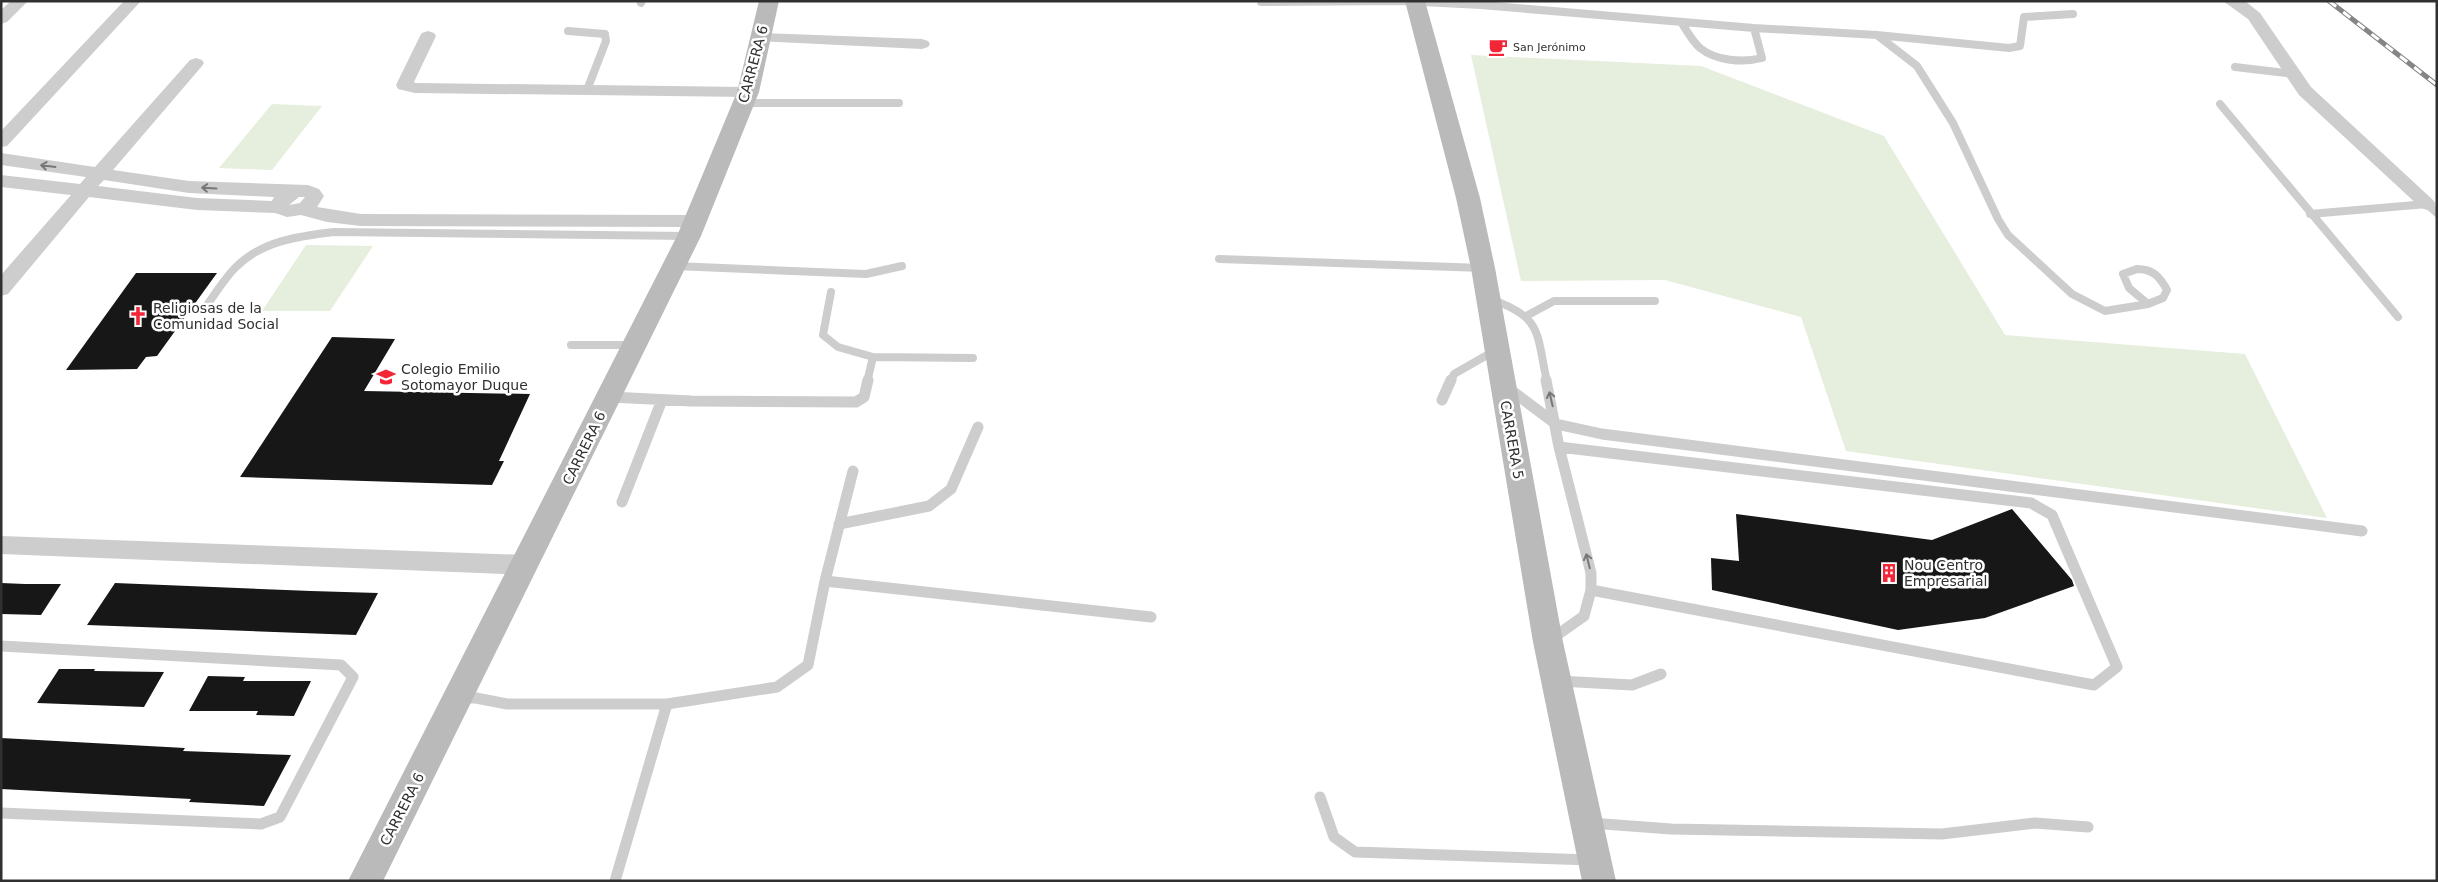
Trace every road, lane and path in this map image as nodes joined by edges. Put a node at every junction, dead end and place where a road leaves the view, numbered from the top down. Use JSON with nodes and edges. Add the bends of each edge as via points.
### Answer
{"nodes":[{"id":1,"x":20,"y":1,"type":"edge"},
{"id":2,"x":133,"y":1,"type":"edge"},
{"id":3,"x":769,"y":1,"type":"edge"},
{"id":4,"x":1415,"y":1,"type":"edge"},
{"id":5,"x":2231,"y":1,"type":"edge"},
{"id":6,"x":1261,"y":2,"type":"edge"},
{"id":7,"x":2073,"y":14,"type":"dead end"},
{"id":8,"x":1,"y":19,"type":"edge"},
{"id":9,"x":1681,"y":22,"type":"junction"},
{"id":10,"x":1754,"y":28,"type":"junction"},
{"id":11,"x":568,"y":31,"type":"dead end"},
{"id":12,"x":1876,"y":35,"type":"junction"},
{"id":13,"x":428,"y":36,"type":"dead end"},
{"id":14,"x":761,"y":38,"type":"junction"},
{"id":15,"x":922,"y":44,"type":"dead end"},
{"id":16,"x":196,"y":63,"type":"dead end"},
{"id":17,"x":2236,"y":67,"type":"dead end"},
{"id":18,"x":2295,"y":74,"type":"junction"},
{"id":19,"x":587,"y":90,"type":"junction"},
{"id":20,"x":746,"y":97,"type":"junction"},
{"id":21,"x":898,"y":103,"type":"dead end"},
{"id":22,"x":2220,"y":104,"type":"dead end"},
{"id":23,"x":1,"y":142,"type":"edge"},
{"id":24,"x":5,"y":165,"type":"edge"},
{"id":25,"x":101,"y":173,"type":"junction"},
{"id":26,"x":1,"y":181,"type":"edge"},
{"id":27,"x":148,"y":182,"type":"junction"},
{"id":28,"x":242,"y":189,"type":"junction"},
{"id":29,"x":86,"y":190,"type":"junction"},
{"id":30,"x":293,"y":192,"type":"junction"},
{"id":31,"x":132,"y":196,"type":"junction"},
{"id":32,"x":228,"y":205,"type":"junction"},
{"id":33,"x":280,"y":207,"type":"junction"},
{"id":34,"x":2432,"y":208,"type":"edge"},
{"id":35,"x":301,"y":209,"type":"junction"},
{"id":36,"x":2310,"y":214,"type":"junction"},
{"id":37,"x":692,"y":228,"type":"junction"},
{"id":38,"x":1219,"y":259,"type":"dead end"},
{"id":39,"x":675,"y":266,"type":"junction"},
{"id":40,"x":902,"y":266,"type":"dead end"},
{"id":41,"x":1483,"y":268,"type":"junction"},
{"id":42,"x":1,"y":289,"type":"edge"},
{"id":43,"x":831,"y":292,"type":"dead end"},
{"id":44,"x":1490,"y":299,"type":"junction"},
{"id":45,"x":1655,"y":301,"type":"dead end"},
{"id":46,"x":2148,"y":304,"type":"junction"},
{"id":47,"x":207,"y":305,"type":"dead end"},
{"id":48,"x":1528,"y":315,"type":"junction"},
{"id":49,"x":2398,"y":316,"type":"dead end"},
{"id":50,"x":571,"y":345,"type":"dead end"},
{"id":51,"x":635,"y":346,"type":"junction"},
{"id":52,"x":1496,"y":350,"type":"junction"},
{"id":53,"x":874,"y":357,"type":"junction"},
{"id":54,"x":973,"y":358,"type":"dead end"},
{"id":55,"x":1503,"y":385,"type":"junction"},
{"id":56,"x":610,"y":397,"type":"junction"},
{"id":57,"x":662,"y":400,"type":"junction"},
{"id":58,"x":1442,"y":400,"type":"dead end"},
{"id":59,"x":1556,"y":424,"type":"junction"},
{"id":60,"x":978,"y":427,"type":"dead end"},
{"id":61,"x":1559,"y":447,"type":"junction"},
{"id":62,"x":853,"y":471,"type":"dead end"},
{"id":63,"x":622,"y":502,"type":"dead end"},
{"id":64,"x":840,"y":524,"type":"junction"},
{"id":65,"x":2362,"y":531,"type":"dead end"},
{"id":66,"x":1,"y":545,"type":"edge"},
{"id":67,"x":526,"y":566,"type":"junction"},
{"id":68,"x":825,"y":581,"type":"junction"},
{"id":69,"x":1591,"y":590,"type":"junction"},
{"id":70,"x":1152,"y":617,"type":"dead end"},
{"id":71,"x":1548,"y":642,"type":"junction"},
{"id":72,"x":1,"y":646,"type":"edge"},
{"id":73,"x":1661,"y":674,"type":"dead end"},
{"id":74,"x":1558,"y":681,"type":"junction"},
{"id":75,"x":458,"y":698,"type":"junction"},
{"id":76,"x":667,"y":704,"type":"junction"},
{"id":77,"x":1320,"y":797,"type":"dead end"},
{"id":78,"x":1,"y":813,"type":"edge"},
{"id":79,"x":1586,"y":823,"type":"junction"},
{"id":80,"x":2088,"y":827,"type":"dead end"},
{"id":81,"x":1597,"y":871,"type":"edge"},
{"id":82,"x":365,"y":881,"type":"edge"},
{"id":83,"x":615,"y":881,"type":"edge"}],
"edges":[{"from":1,"to":8,"type":"street"},
{"from":2,"to":23,"type":"street"},
{"from":3,"to":14,"type":"main road","name":"CARRERA 6"},
{"from":4,"to":6,"type":"lane"},
{"from":4,"to":9,"type":"lane"},
{"from":4,"to":41,"type":"main road","name":"CARRERA 5","via":[[1468,198]]},
{"from":5,"to":18,"type":"street","via":[[2244,6],[2254,16]]},
{"from":7,"to":12,"type":"lane","via":[[2032,14],[2024,17],[2020,46],[2009,48]]},
{"from":9,"to":10,"type":"lane"},
{"from":9,"to":10,"type":"lane","via":[[1703,50],[1752,62],[1762,58]]},
{"from":10,"to":12,"type":"lane"},
{"from":11,"to":19,"type":"lane","via":[[605,34],[606,41]]},
{"from":12,"to":46,"type":"lane","via":[[1917,66],[1953,123],[2008,235],[2072,294],[2105,311]]},
{"from":13,"to":19,"type":"street","via":[[404,85],[415,88]]},
{"from":14,"to":15,"type":"street"},
{"from":14,"to":20,"type":"main road","name":"CARRERA 6"},
{"from":16,"to":25,"type":"street"},
{"from":17,"to":18,"type":"lane"},
{"from":18,"to":34,"type":"street","via":[[2305,91]]},
{"from":19,"to":20,"type":"street"},
{"from":20,"to":21,"type":"lane"},
{"from":20,"to":37,"type":"main road","name":"CARRERA 6"},
{"from":22,"to":36,"type":"lane"},
{"from":25,"to":24,"type":"street","one_way":true},
{"from":25,"to":27,"type":"street"},
{"from":25,"to":29,"type":"street"},
{"from":26,"to":29,"type":"street"},
{"from":28,"to":27,"type":"street","one_way":true},
{"from":27,"to":31,"type":"street"},
{"from":28,"to":30,"type":"street"},
{"from":28,"to":32,"type":"street"},
{"from":29,"to":31,"type":"street"},
{"from":29,"to":42,"type":"street"},
{"from":30,"to":33,"type":"street","via":[[284,196]]},
{"from":30,"to":35,"type":"street","via":[[306,190],[314,196]]},
{"from":31,"to":32,"type":"street"},
{"from":32,"to":33,"type":"street"},
{"from":33,"to":35,"type":"street","via":[[288,212]]},
{"from":34,"to":36,"type":"lane"},
{"from":35,"to":37,"type":"street","via":[[361,220]]},
{"from":36,"to":49,"type":"lane"},
{"from":37,"to":39,"type":"main road","name":"CARRERA 6"},
{"from":37,"to":47,"type":"lane","via":[[305,234],[246,258]]},
{"from":38,"to":41,"type":"lane"},
{"from":39,"to":40,"type":"lane","via":[[866,274]]},
{"from":39,"to":51,"type":"main road","name":"CARRERA 6"},
{"from":41,"to":44,"type":"main road","name":"CARRERA 5"},
{"from":43,"to":53,"type":"lane","via":[[823,335],[838,347]]},
{"from":44,"to":48,"type":"lane"},
{"from":44,"to":52,"type":"main road","name":"CARRERA 5"},
{"from":45,"to":48,"type":"lane","via":[[1554,301]]},
{"from":46,"to":46,"type":"lane","via":[[2129,288],[2123,274],[2134,269],[2154,271],[2162,278],[2167,290],[2162,298]]},
{"from":59,"to":48,"type":"lane","one_way":true,"via":[[1534,325]]},
{"from":50,"to":51,"type":"lane"},
{"from":51,"to":56,"type":"main road","name":"CARRERA 6"},
{"from":52,"to":55,"type":"main road","name":"CARRERA 5"},
{"from":52,"to":58,"type":"lane","via":[[1454,374]]},
{"from":53,"to":54,"type":"lane"},
{"from":53,"to":57,"type":"lane","via":[[864,397],[856,402]]},
{"from":55,"to":59,"type":"lane"},
{"from":55,"to":71,"type":"main road","name":"CARRERA 5"},
{"from":56,"to":57,"type":"lane"},
{"from":56,"to":67,"type":"main road","name":"CARRERA 6"},
{"from":57,"to":63,"type":"lane"},
{"from":59,"to":61,"type":"lane"},
{"from":59,"to":65,"type":"lane","via":[[1602,434]]},
{"from":60,"to":64,"type":"lane","via":[[951,489],[929,506]]},
{"from":69,"to":61,"type":"lane","one_way":true,"via":[[1591,573]]},
{"from":61,"to":69,"type":"lane","via":[[2031,503],[2052,515],[2117,666],[2094,685]]},
{"from":62,"to":64,"type":"lane"},
{"from":64,"to":68,"type":"lane"},
{"from":66,"to":67,"type":"street"},
{"from":67,"to":75,"type":"main road","name":"CARRERA 6"},
{"from":68,"to":70,"type":"lane"},
{"from":68,"to":76,"type":"lane","via":[[808,665],[777,687]]},
{"from":69,"to":71,"type":"lane","via":[[1584,616]]},
{"from":71,"to":74,"type":"main road","name":"CARRERA 5"},
{"from":72,"to":78,"type":"lane","via":[[341,665],[353,677],[280,817],[261,824]]},
{"from":73,"to":74,"type":"lane","via":[[1632,685]]},
{"from":74,"to":79,"type":"main road","name":"CARRERA 5"},
{"from":75,"to":76,"type":"lane","via":[[507,704]]},
{"from":75,"to":82,"type":"main road","name":"CARRERA 6"},
{"from":76,"to":83,"type":"lane"},
{"from":77,"to":81,"type":"lane","via":[[1334,837],[1356,852]]},
{"from":79,"to":80,"type":"lane","via":[[1845,834],[1942,834],[2035,823]]},
{"from":79,"to":81,"type":"main road","name":"CARRERA 5"}]}
